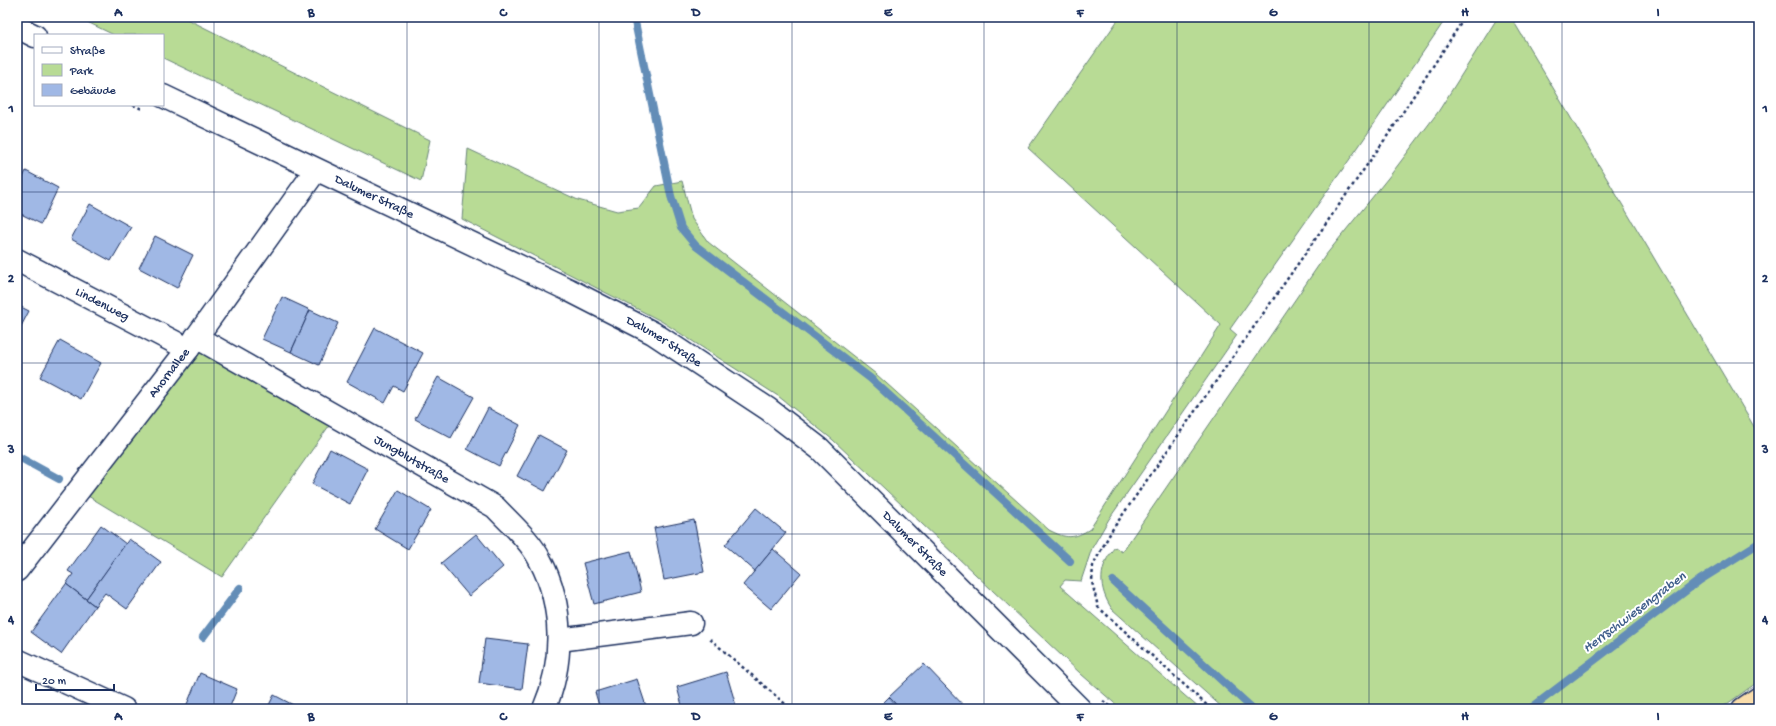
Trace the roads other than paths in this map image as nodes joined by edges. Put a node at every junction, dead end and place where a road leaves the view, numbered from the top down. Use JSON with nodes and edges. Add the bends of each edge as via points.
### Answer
{"nodes":[{"id":1,"x":17,"y":27,"type":"edge"},
{"id":2,"x":34,"y":36,"type":"edge"},
{"id":3,"x":164,"y":96,"type":"edge"},
{"id":4,"x":316,"y":170,"type":"junction"},
{"id":5,"x":17,"y":260,"type":"edge"},
{"id":6,"x":192,"y":343,"type":"junction"},
{"id":7,"x":17,"y":570,"type":"edge"},
{"id":8,"x":691,"y":623,"type":"road end"},
{"id":9,"x":559,"y":640,"type":"junction"},
{"id":10,"x":17,"y":660,"type":"edge"},
{"id":11,"x":1759,"y":698,"type":"edge"},
{"id":12,"x":124,"y":709,"type":"edge"},
{"id":13,"x":544,"y":709,"type":"edge"},
{"id":14,"x":1080,"y":709,"type":"edge"},
{"id":15,"x":1743,"y":709,"type":"edge"}],
"edges":[{"from":1,"to":2,"type":"street"},
{"from":3,"to":4,"type":"street","name":"Dalumer Straße"},
{"from":4,"to":6,"type":"street","name":"Ahornallee"},
{"from":4,"to":14,"type":"street","name":"Dalumer Straße","via":[[653,333],[768,409],[820,449]]},
{"from":5,"to":6,"type":"street","name":"Lindenweg"},
{"from":6,"to":7,"type":"street","name":"Ahornallee"},
{"from":6,"to":9,"type":"street","name":"Jungblutstraße","via":[[495,507],[523,536],[540,560],[553,596]]},
{"from":8,"to":9,"type":"street"},
{"from":9,"to":13,"type":"street","name":"Jungblutstraße","via":[[556,666]]},
{"from":10,"to":12,"type":"street"},
{"from":11,"to":15,"type":"highway"}]}
